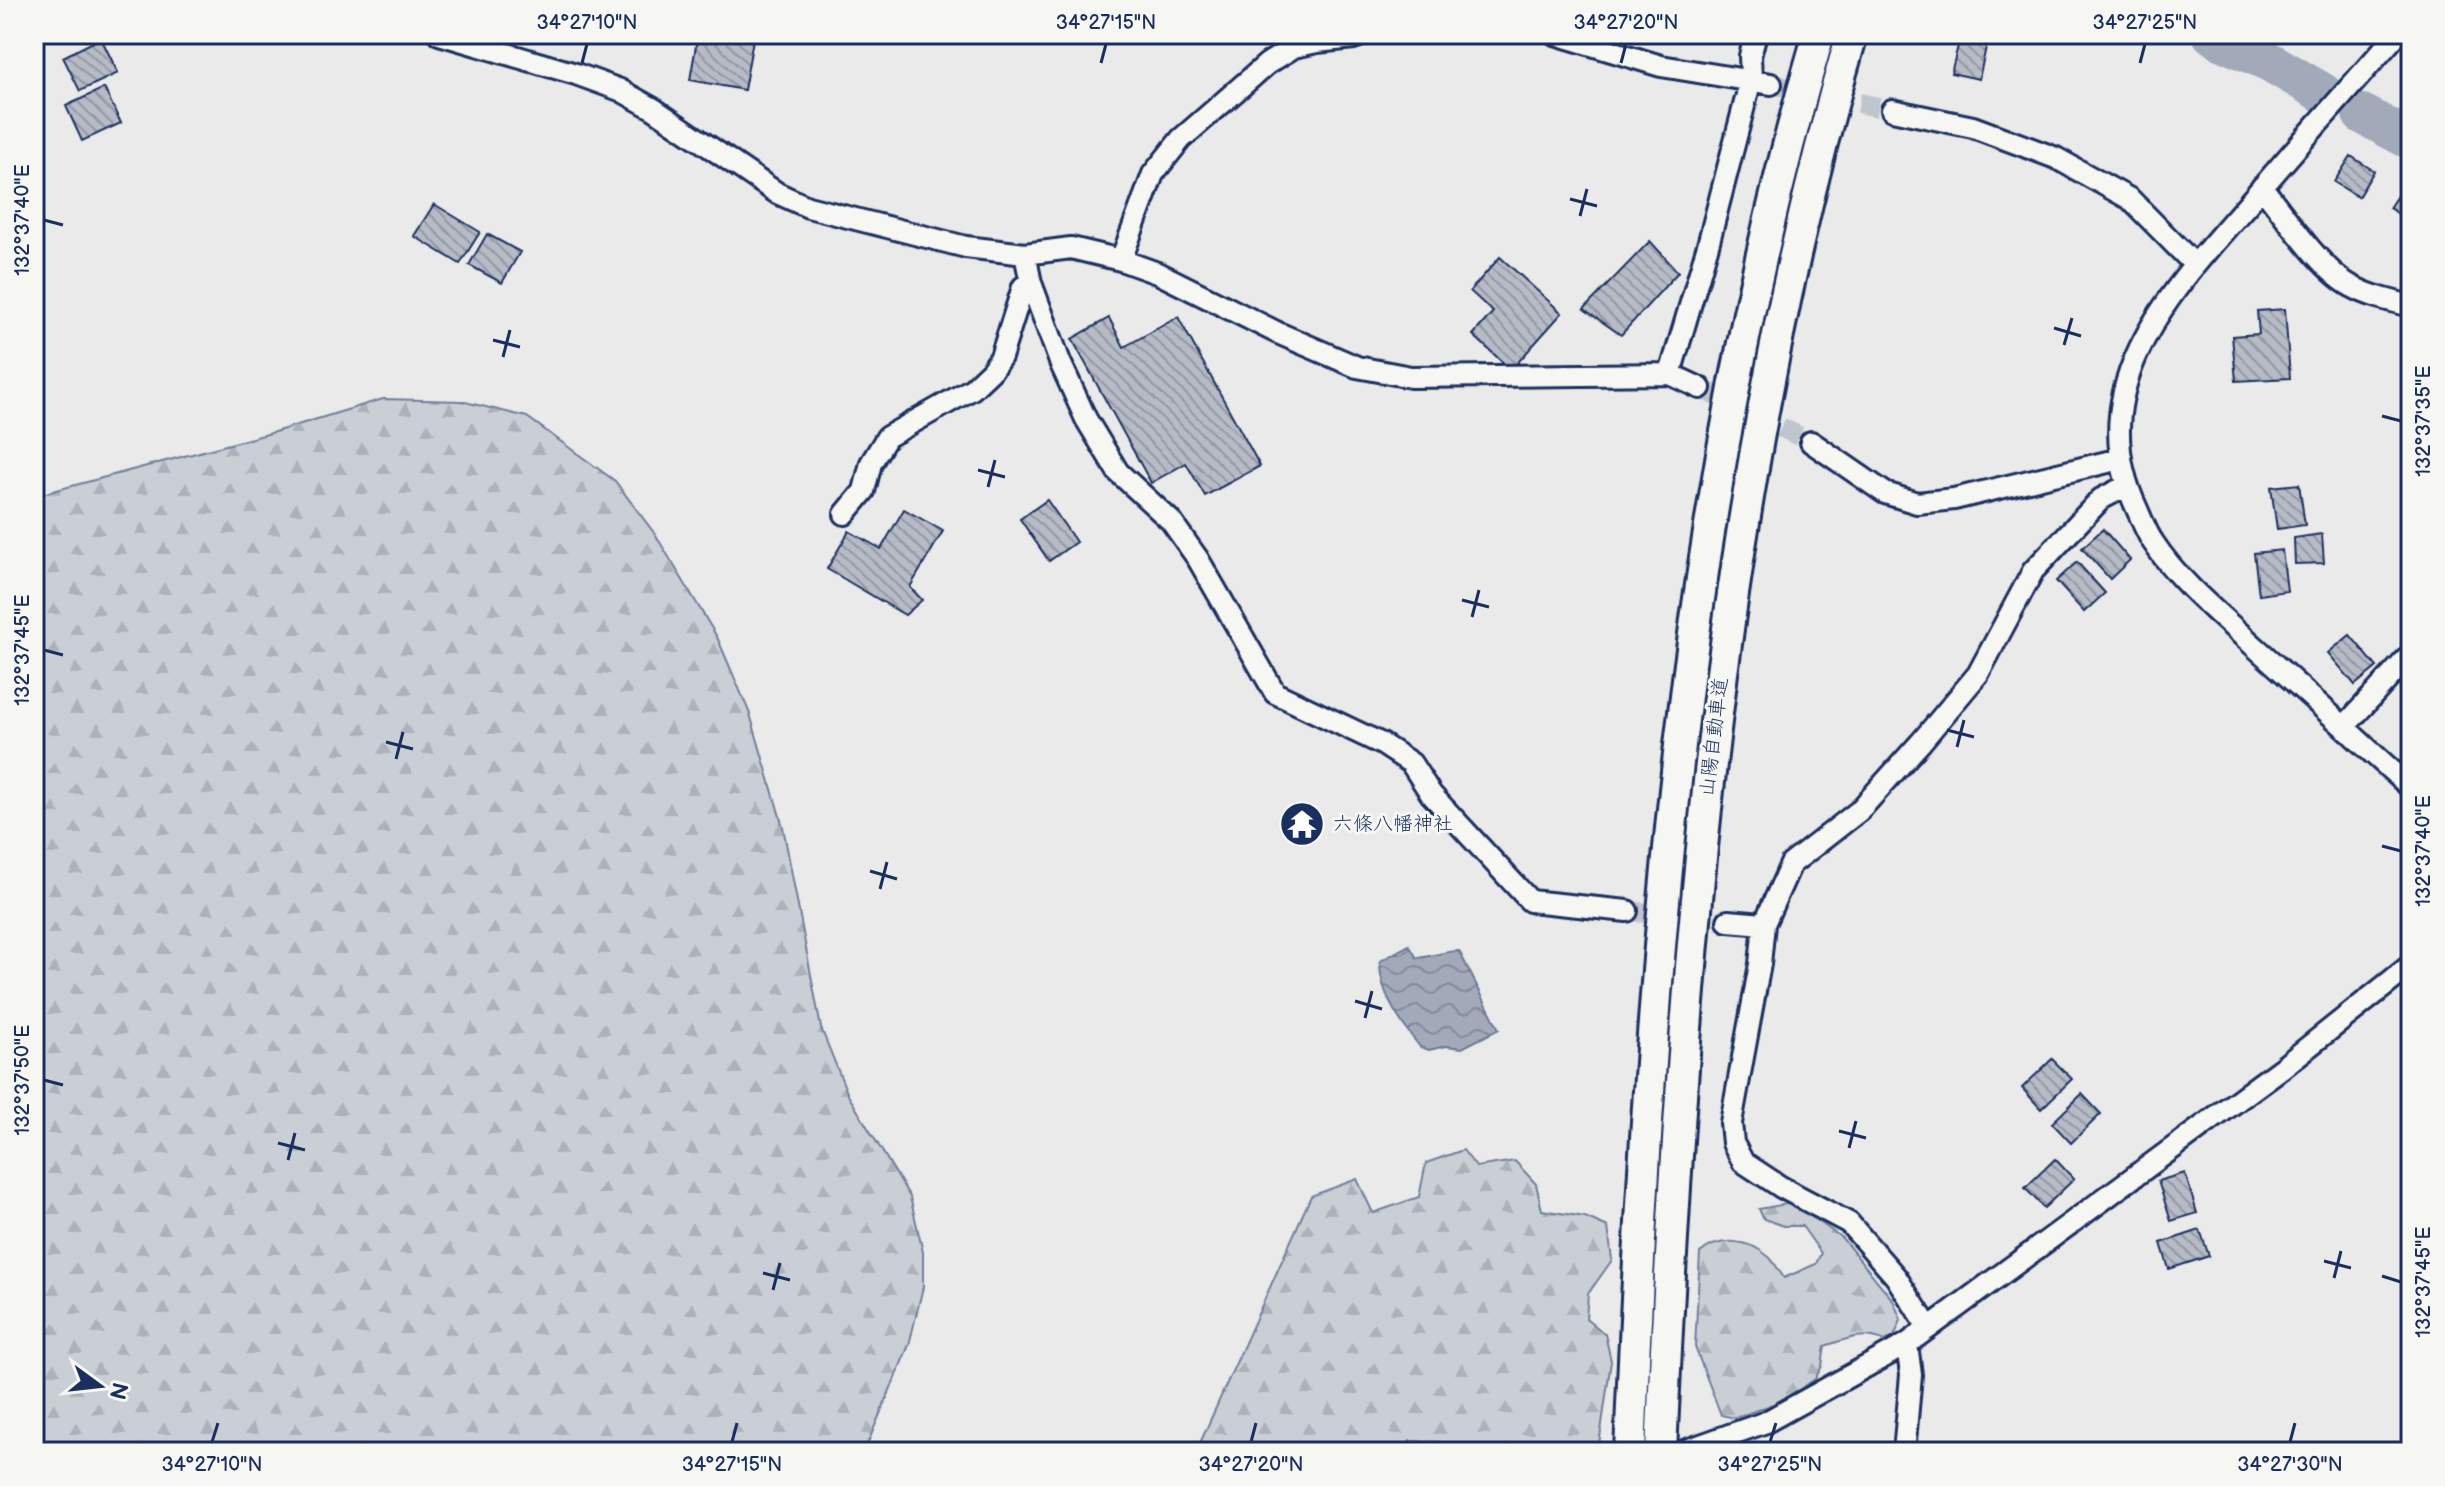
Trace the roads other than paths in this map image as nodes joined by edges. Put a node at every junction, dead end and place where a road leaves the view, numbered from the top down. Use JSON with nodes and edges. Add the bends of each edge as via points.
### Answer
{"nodes":[{"id":1,"x":439,"y":34,"type":"edge"},
{"id":2,"x":1364,"y":34,"type":"edge"},
{"id":3,"x":1555,"y":34,"type":"edge"},
{"id":4,"x":1756,"y":34,"type":"edge"},
{"id":5,"x":1816,"y":34,"type":"edge"},
{"id":6,"x":2397,"y":34,"type":"edge"},
{"id":7,"x":1851,"y":40,"type":"edge"},
{"id":8,"x":1761,"y":82,"type":"junction"},
{"id":9,"x":1892,"y":110,"type":"tunnel mouth"},
{"id":10,"x":2262,"y":187,"type":"junction"},
{"id":11,"x":1025,"y":254,"type":"junction"},
{"id":12,"x":1121,"y":260,"type":"junction"},
{"id":13,"x":2195,"y":265,"type":"junction"},
{"id":14,"x":1031,"y":283,"type":"junction"},
{"id":15,"x":2411,"y":306,"type":"edge"},
{"id":16,"x":1670,"y":374,"type":"junction"},
{"id":17,"x":1700,"y":388,"type":"tunnel mouth"},
{"id":18,"x":1811,"y":442,"type":"tunnel mouth"},
{"id":19,"x":2120,"y":459,"type":"junction"},
{"id":20,"x":2126,"y":486,"type":"junction"},
{"id":21,"x":845,"y":514,"type":"dead end"},
{"id":22,"x":2411,"y":654,"type":"edge"},
{"id":23,"x":2344,"y":727,"type":"junction"},
{"id":24,"x":2411,"y":788,"type":"edge"},
{"id":25,"x":1627,"y":911,"type":"tunnel mouth"},
{"id":26,"x":1728,"y":921,"type":"tunnel mouth"},
{"id":27,"x":1764,"y":924,"type":"junction"},
{"id":28,"x":2411,"y":965,"type":"edge"},
{"id":29,"x":1928,"y":1327,"type":"junction"},
{"id":30,"x":1907,"y":1344,"type":"junction"},
{"id":31,"x":1684,"y":1451,"type":"edge"},
{"id":32,"x":1630,"y":1452,"type":"edge"},
{"id":33,"x":1661,"y":1452,"type":"edge"},
{"id":34,"x":1904,"y":1452,"type":"edge"}],
"edges":[{"from":1,"to":11,"type":"street","via":[[620,90],[777,193],[808,207],[966,247]]},
{"from":2,"to":12,"type":"street","via":[[1294,47],[1181,139],[1153,174]]},
{"from":3,"to":8,"type":"street","via":[[1661,66]]},
{"from":4,"to":8,"type":"street","via":[[1750,56]]},
{"from":5,"to":32,"type":"highway","name":"山陽自動車道","via":[[1728,415],[1706,548],[1657,959]]},
{"from":6,"to":10,"type":"street"},
{"from":7,"to":33,"type":"highway","name":"山陽自動車道","via":[[1788,289],[1713,733],[1689,965]]},
{"from":8,"to":16,"type":"street"},
{"from":9,"to":13,"type":"street","via":[[1973,127],[2056,158],[2130,199]]},
{"from":10,"to":13,"type":"street"},
{"from":10,"to":15,"type":"street","via":[[2322,261],[2349,285]]},
{"from":11,"to":12,"type":"street","via":[[1071,248]]},
{"from":11,"to":14,"type":"street"},
{"from":12,"to":16,"type":"street","via":[[1357,367],[1411,377]]},
{"from":13,"to":19,"type":"street","via":[[2137,349],[2123,389]]},
{"from":14,"to":21,"type":"street","via":[[1023,287],[1001,357],[991,371],[972,389],[887,437],[871,463],[864,491]]},
{"from":14,"to":25,"type":"street","via":[[1086,419],[1118,472],[1171,521],[1198,559],[1275,693],[1411,763],[1431,794],[1530,901]]},
{"from":16,"to":17,"type":"street"},
{"from":18,"to":19,"type":"street","via":[[1885,493],[1917,503]]},
{"from":19,"to":20,"type":"street"},
{"from":20,"to":23,"type":"street","via":[[2152,541],[2172,566]]},
{"from":20,"to":27,"type":"street","via":[[2101,499],[2033,571],[1978,674],[1859,811],[1791,864]]},
{"from":22,"to":23,"type":"street"},
{"from":23,"to":24,"type":"street"},
{"from":26,"to":27,"type":"street"},
{"from":27,"to":29,"type":"street","via":[[1731,1123],[1733,1143],[1743,1162],[1849,1223],[1896,1277]]},
{"from":28,"to":29,"type":"street","via":[[2283,1067]]},
{"from":29,"to":30,"type":"street"},
{"from":30,"to":31,"type":"street","via":[[1766,1422]]},
{"from":30,"to":34,"type":"street","via":[[1911,1375]]}]}
